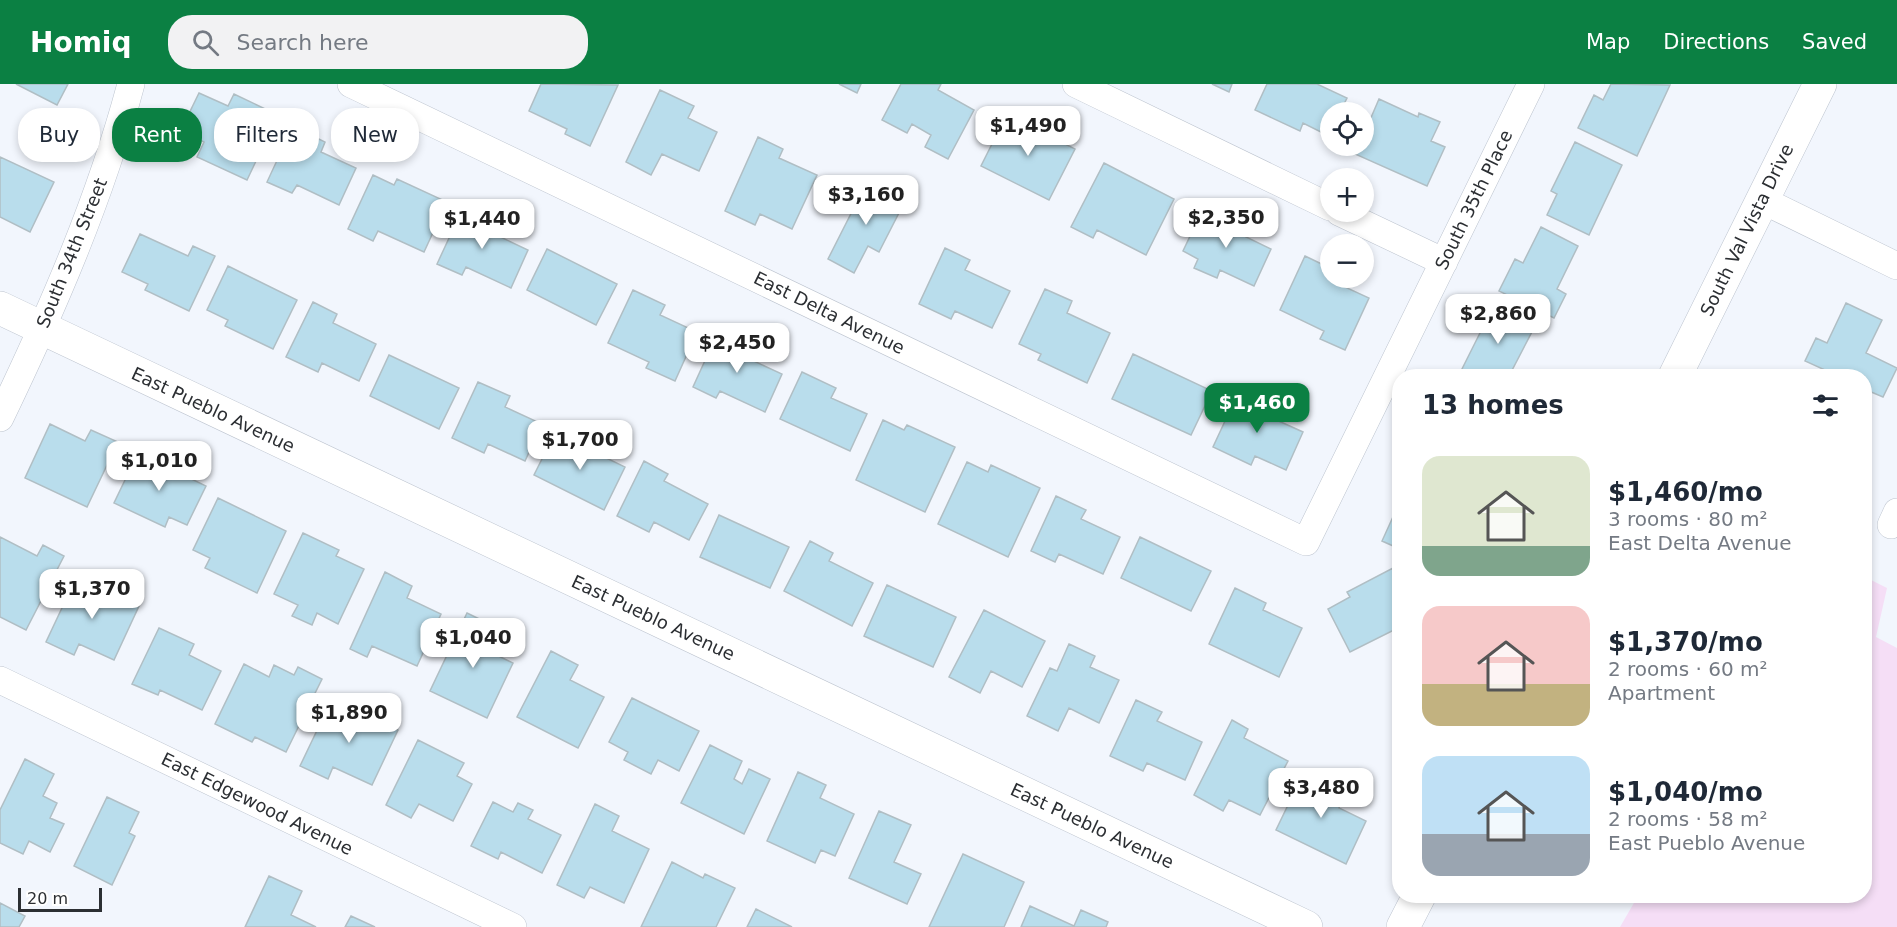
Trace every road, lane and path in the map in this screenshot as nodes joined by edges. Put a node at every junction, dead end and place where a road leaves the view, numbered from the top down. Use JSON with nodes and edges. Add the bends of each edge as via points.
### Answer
{"nodes":[{"id":1,"x":131,"y":84,"type":"edge"},
{"id":2,"x":351,"y":84,"type":"edge"},
{"id":3,"x":1076,"y":84,"type":"edge"},
{"id":4,"x":1531,"y":84,"type":"edge"},
{"id":5,"x":1820,"y":84,"type":"edge"},
{"id":6,"x":1762,"y":200,"type":"junction"},
{"id":7,"x":1320,"y":202,"type":"edge"},
{"id":8,"x":1360,"y":222,"type":"edge"},
{"id":9,"x":1444,"y":262,"type":"junction"},
{"id":10,"x":1897,"y":266,"type":"edge"},
{"id":11,"x":0,"y":308,"type":"edge"},
{"id":12,"x":43,"y":329,"type":"junction"},
{"id":13,"x":1678,"y":369,"type":"edge"},
{"id":14,"x":0,"y":418,"type":"edge"},
{"id":15,"x":1306,"y":542,"type":"joint"},
{"id":16,"x":0,"y":680,"type":"edge"},
{"id":17,"x":1416,"y":903,"type":"edge"},
{"id":18,"x":513,"y":927,"type":"edge"},
{"id":19,"x":1306,"y":927,"type":"edge"},
{"id":20,"x":1404,"y":927,"type":"edge"}],
"edges":[{"from":1,"to":12,"type":"street","name":"South 34th Street","via":[[112,154]]},
{"from":2,"to":15,"type":"street","name":"East Delta Avenue"},
{"from":3,"to":7,"type":"street"},
{"from":4,"to":9,"type":"street","name":"South 35th Place"},
{"from":5,"to":6,"type":"street","name":"South Val Vista Drive"},
{"from":6,"to":10,"type":"street"},
{"from":6,"to":13,"type":"street","name":"South Val Vista Drive"},
{"from":8,"to":9,"type":"street"},
{"from":9,"to":15,"type":"street","name":"South 35th Place"},
{"from":11,"to":12,"type":"street","name":"East Pueblo Avenue"},
{"from":12,"to":14,"type":"street","name":"South 34th Street"},
{"from":12,"to":19,"type":"street","name":"East Pueblo Avenue"},
{"from":16,"to":18,"type":"street","name":"East Edgewood Avenue"},
{"from":17,"to":20,"type":"street"}]}
